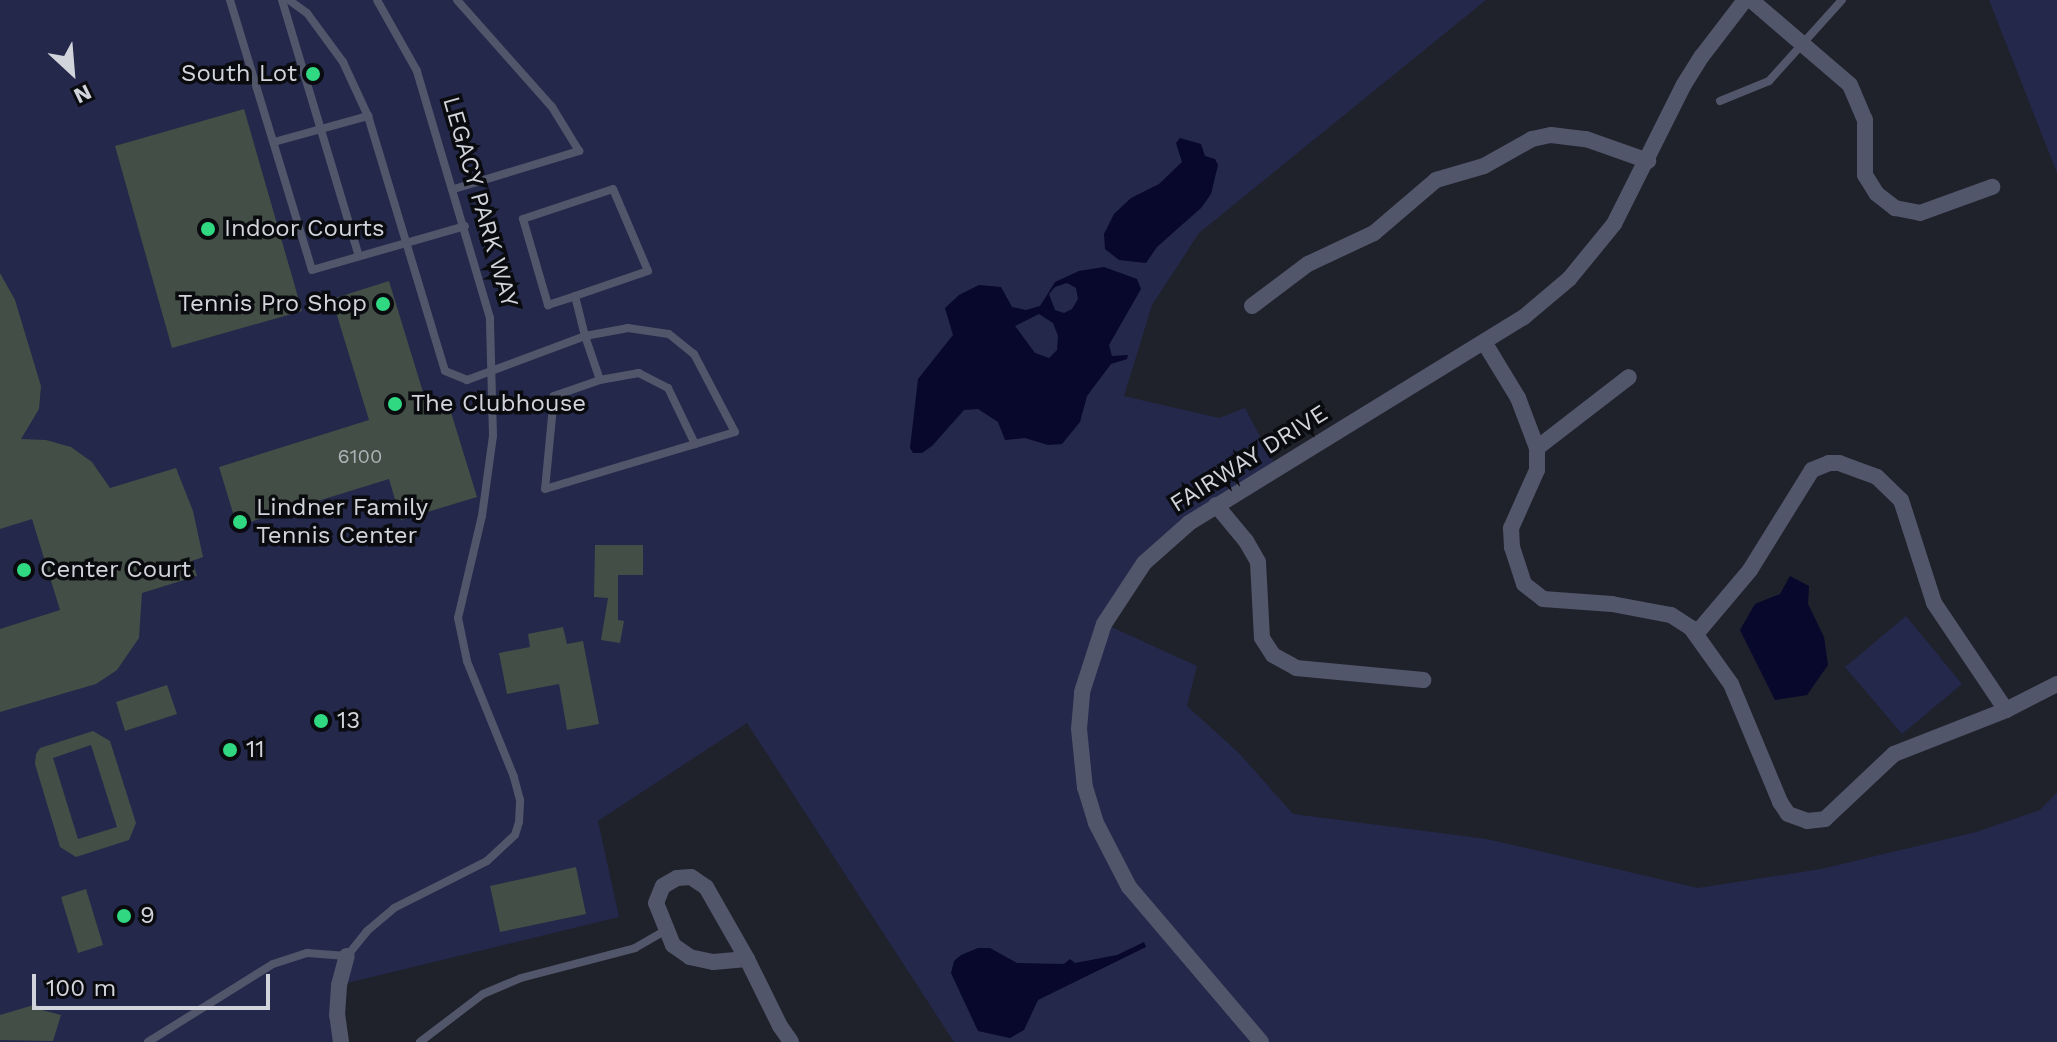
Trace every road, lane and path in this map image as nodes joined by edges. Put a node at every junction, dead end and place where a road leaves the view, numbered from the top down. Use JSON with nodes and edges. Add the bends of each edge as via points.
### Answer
{"nodes":[{"id":1,"x":230,"y":0,"type":"edge"},
{"id":2,"x":282,"y":0,"type":"edge"},
{"id":3,"x":289,"y":0,"type":"edge"},
{"id":4,"x":377,"y":0,"type":"edge"},
{"id":5,"x":457,"y":0,"type":"edge"},
{"id":6,"x":1748,"y":0,"type":"edge"},
{"id":7,"x":1842,"y":0,"type":"edge"},
{"id":8,"x":1803,"y":42,"type":"junction"},
{"id":9,"x":1720,"y":101,"type":"dead end"},
{"id":10,"x":368,"y":116,"type":"junction"},
{"id":11,"x":322,"y":127,"type":"junction"},
{"id":12,"x":274,"y":142,"type":"junction"},
{"id":13,"x":1648,"y":161,"type":"junction"},
{"id":14,"x":1992,"y":187,"type":"dead end"},
{"id":15,"x":454,"y":189,"type":"junction"},
{"id":16,"x":465,"y":226,"type":"junction"},
{"id":17,"x":406,"y":243,"type":"junction"},
{"id":18,"x":359,"y":256,"type":"junction"},
{"id":19,"x":575,"y":296,"type":"junction"},
{"id":20,"x":1252,"y":306,"type":"dead end"},
{"id":21,"x":585,"y":336,"type":"junction"},
{"id":22,"x":1484,"y":342,"type":"junction"},
{"id":23,"x":493,"y":369,"type":"junction"},
{"id":24,"x":1629,"y":377,"type":"dead end"},
{"id":25,"x":600,"y":380,"type":"junction"},
{"id":26,"x":695,"y":444,"type":"junction"},
{"id":27,"x":1537,"y":448,"type":"junction"},
{"id":28,"x":1216,"y":505,"type":"junction"},
{"id":29,"x":1696,"y":634,"type":"junction"},
{"id":30,"x":1423,"y":680,"type":"dead end"},
{"id":31,"x":2057,"y":684,"type":"edge"},
{"id":32,"x":2006,"y":710,"type":"junction"},
{"id":33,"x":666,"y":930,"type":"junction"},
{"id":34,"x":347,"y":956,"type":"junction"},
{"id":35,"x":747,"y":959,"type":"junction"},
{"id":36,"x":148,"y":1042,"type":"edge"},
{"id":37,"x":341,"y":1042,"type":"edge"},
{"id":38,"x":420,"y":1042,"type":"edge"},
{"id":39,"x":791,"y":1042,"type":"edge"},
{"id":40,"x":1261,"y":1042,"type":"edge"}],
"edges":[{"from":1,"to":12,"type":"lane"},
{"from":2,"to":11,"type":"lane"},
{"from":3,"to":10,"type":"lane","via":[[307,13],[343,62]]},
{"from":4,"to":15,"type":"lane","name":"LEGACY PARK WAY","via":[[417,71]]},
{"from":5,"to":15,"type":"lane","via":[[552,107],[579,151]]},
{"from":6,"to":8,"type":"street"},
{"from":6,"to":13,"type":"street","name":"FAIRWAY DRIVE","via":[[1696,66]]},
{"from":7,"to":8,"type":"lane"},
{"from":8,"to":9,"type":"lane","via":[[1769,81]]},
{"from":8,"to":14,"type":"street","via":[[1857,95],[1865,120],[1865,175],[1895,208],[1920,213]]},
{"from":10,"to":11,"type":"lane"},
{"from":10,"to":17,"type":"lane"},
{"from":11,"to":12,"type":"lane"},
{"from":11,"to":18,"type":"lane"},
{"from":12,"to":18,"type":"lane","via":[[312,270]]},
{"from":13,"to":20,"type":"street","via":[[1586,139],[1532,139],[1484,166],[1436,180],[1374,233],[1308,264]]},
{"from":13,"to":22,"type":"street","name":"FAIRWAY DRIVE","via":[[1614,224],[1569,279]]},
{"from":15,"to":16,"type":"lane","name":"LEGACY PARK WAY"},
{"from":16,"to":17,"type":"lane"},
{"from":16,"to":23,"type":"lane","name":"LEGACY PARK WAY","via":[[490,318]]},
{"from":17,"to":18,"type":"lane"},
{"from":17,"to":23,"type":"lane","via":[[445,371],[467,380]]},
{"from":19,"to":19,"type":"lane","via":[[548,305],[523,219],[613,189],[648,271]]},
{"from":19,"to":21,"type":"lane"},
{"from":21,"to":23,"type":"lane"},
{"from":21,"to":25,"type":"lane"},
{"from":21,"to":26,"type":"lane","via":[[628,328],[669,334],[694,354],[735,432]]},
{"from":22,"to":27,"type":"street","via":[[1518,398]]},
{"from":22,"to":28,"type":"street","name":"FAIRWAY DRIVE"},
{"from":23,"to":34,"type":"lane","name":"LEGACY PARK WAY","via":[[491,450],[482,516],[458,618],[467,661],[514,777],[519,822],[515,835],[495,855],[394,908]]},
{"from":24,"to":27,"type":"street"},
{"from":25,"to":26,"type":"lane","via":[[639,373],[668,388]]},
{"from":25,"to":26,"type":"lane","via":[[554,396],[545,489]]},
{"from":27,"to":29,"type":"street","via":[[1533,480],[1511,528],[1517,567],[1530,592],[1543,599],[1671,615]]},
{"from":28,"to":30,"type":"street","via":[[1258,562],[1261,628],[1273,655],[1296,668]]},
{"from":28,"to":40,"type":"street","name":"FAIRWAY DRIVE","via":[[1144,563],[1104,624],[1082,692],[1080,753],[1096,823],[1129,887]]},
{"from":29,"to":32,"type":"street","via":[[1731,684],[1780,802],[1788,814],[1807,821],[1833,813],[1894,754]]},
{"from":29,"to":32,"type":"street","via":[[1750,570],[1812,470],[1839,463],[1877,477],[1901,500],[1934,603]]},
{"from":31,"to":32,"type":"street"},
{"from":33,"to":35,"type":"street","via":[[673,945],[690,957],[713,962]]},
{"from":33,"to":35,"type":"street","via":[[658,894],[677,878],[691,877],[706,887]]},
{"from":33,"to":38,"type":"lane","via":[[635,948],[521,978],[483,994]]},
{"from":34,"to":36,"type":"lane","via":[[307,953],[273,964]]},
{"from":34,"to":37,"type":"street","name":"LEGACY PARK WAY","via":[[339,985]]},
{"from":35,"to":39,"type":"street"}]}
